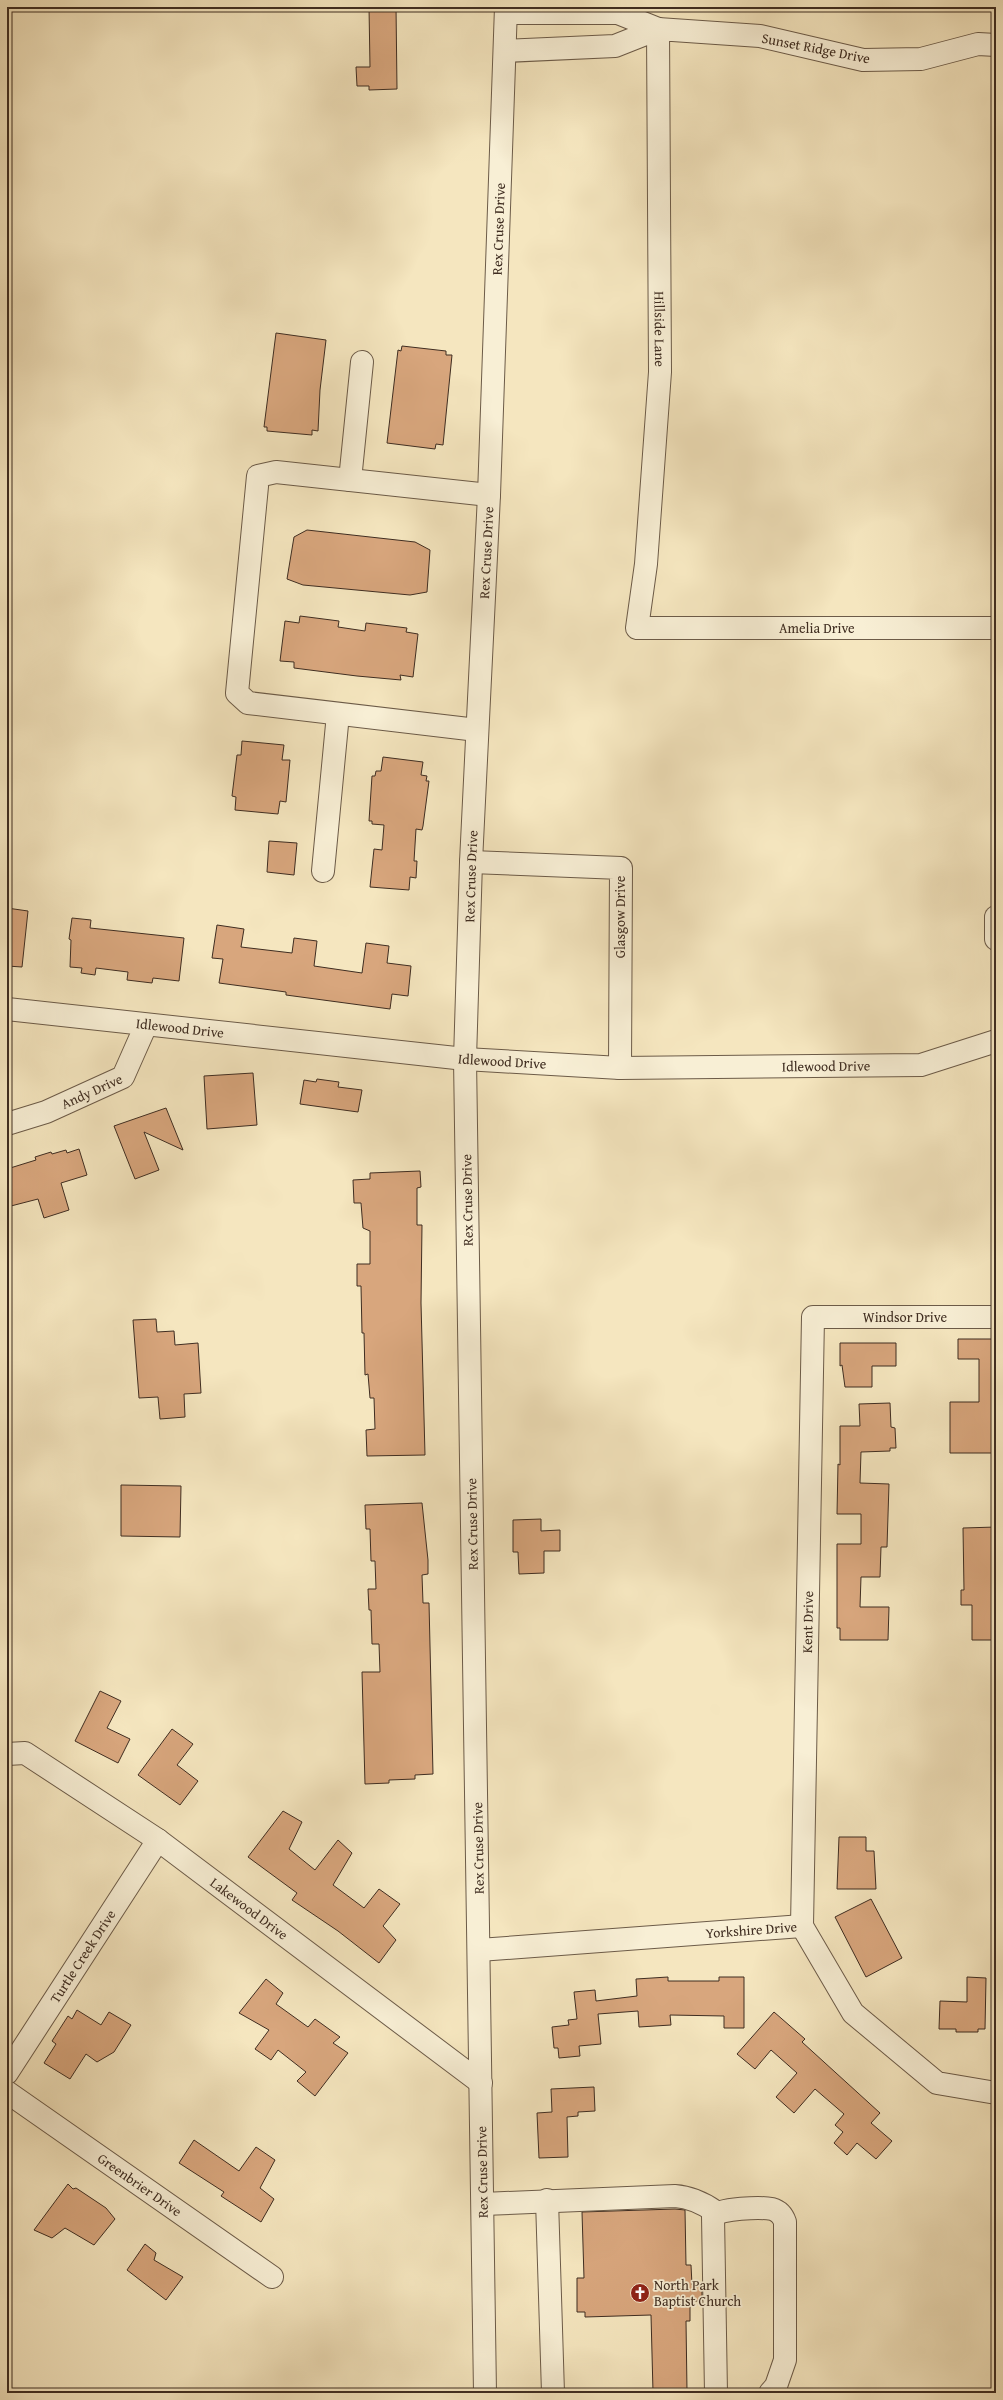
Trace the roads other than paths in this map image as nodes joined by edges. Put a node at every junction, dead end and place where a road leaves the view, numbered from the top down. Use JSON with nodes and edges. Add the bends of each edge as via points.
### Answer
{"nodes":[{"id":1,"x":506,"y":10,"type":"edge"},
{"id":2,"x":658,"y":29,"type":"junction"},
{"id":3,"x":996,"y":45,"type":"edge"},
{"id":4,"x":505,"y":51,"type":"junction"},
{"id":5,"x":362,"y":362,"type":"dead end"},
{"id":6,"x":350,"y":480,"type":"junction"},
{"id":7,"x":489,"y":495,"type":"junction"},
{"id":8,"x":637,"y":628,"type":"joint"},
{"id":9,"x":996,"y":628,"type":"edge"},
{"id":10,"x":338,"y":714,"type":"junction"},
{"id":11,"x":477,"y":730,"type":"junction"},
{"id":12,"x":471,"y":862,"type":"junction"},
{"id":13,"x":323,"y":871,"type":"dead end"},
{"id":14,"x":996,"y":917,"type":"edge"},
{"id":15,"x":996,"y":939,"type":"edge"},
{"id":16,"x":7,"y":1010,"type":"edge"},
{"id":17,"x":146,"y":1025,"type":"junction"},
{"id":18,"x":996,"y":1041,"type":"edge"},
{"id":19,"x":465,"y":1059,"type":"junction"},
{"id":20,"x":620,"y":1068,"type":"junction"},
{"id":21,"x":7,"y":1124,"type":"edge"},
{"id":22,"x":813,"y":1317,"type":"joint"},
{"id":23,"x":996,"y":1317,"type":"edge"},
{"id":24,"x":7,"y":1754,"type":"edge"},
{"id":25,"x":158,"y":1840,"type":"junction"},
{"id":26,"x":802,"y":1926,"type":"junction"},
{"id":27,"x":479,"y":1950,"type":"junction"},
{"id":28,"x":14,"y":2045,"type":"edge"},
{"id":29,"x":7,"y":2073,"type":"edge"},
{"id":30,"x":481,"y":2083,"type":"junction"},
{"id":31,"x":7,"y":2092,"type":"edge"},
{"id":32,"x":996,"y":2093,"type":"edge"},
{"id":33,"x":547,"y":2200,"type":"junction"},
{"id":34,"x":483,"y":2204,"type":"junction"},
{"id":35,"x":716,"y":2212,"type":"junction"},
{"id":36,"x":272,"y":2278,"type":"dead end"},
{"id":37,"x":485,"y":2393,"type":"edge"},
{"id":38,"x":553,"y":2393,"type":"edge"},
{"id":39,"x":716,"y":2393,"type":"edge"},
{"id":40,"x":770,"y":2393,"type":"edge"}],
"edges":[{"from":1,"to":2,"type":"street","name":"Sunset Ridge Drive","via":[[618,13]]},
{"from":1,"to":4,"type":"street","name":"Rex Cruse Drive"},
{"from":2,"to":3,"type":"street","name":"Sunset Ridge Drive","via":[[760,36],[863,60],[921,59],[978,44]]},
{"from":2,"to":4,"type":"street","name":"Sunset Ridge Drive","via":[[615,46]]},
{"from":2,"to":8,"type":"street","name":"Hillside Lane","via":[[660,372],[646,564]]},
{"from":4,"to":7,"type":"street","name":"Rex Cruse Drive"},
{"from":5,"to":6,"type":"street"},
{"from":6,"to":7,"type":"street"},
{"from":6,"to":10,"type":"street","via":[[276,472],[258,476],[237,694],[248,703]]},
{"from":7,"to":11,"type":"street","name":"Rex Cruse Drive"},
{"from":8,"to":9,"type":"street","name":"Amelia Drive"},
{"from":10,"to":11,"type":"street"},
{"from":10,"to":13,"type":"street"},
{"from":11,"to":12,"type":"street","name":"Rex Cruse Drive"},
{"from":12,"to":19,"type":"street","name":"Rex Cruse Drive"},
{"from":12,"to":20,"type":"street","name":"Glasgow Drive","via":[[621,868]]},
{"from":14,"to":15,"type":"street"},
{"from":16,"to":17,"type":"street","name":"Idlewood Drive"},
{"from":17,"to":19,"type":"street","name":"Idlewood Drive"},
{"from":17,"to":21,"type":"street","name":"Andy Drive","via":[[123,1077],[46,1112]]},
{"from":18,"to":20,"type":"street","name":"Idlewood Drive","via":[[921,1065]]},
{"from":19,"to":20,"type":"street","name":"Idlewood Drive"},
{"from":19,"to":27,"type":"street","name":"Rex Cruse Drive"},
{"from":22,"to":23,"type":"street","name":"Windsor Drive"},
{"from":22,"to":26,"type":"street","name":"Kent Drive"},
{"from":24,"to":25,"type":"street","name":"Lakewood Drive","via":[[25,1753]]},
{"from":25,"to":28,"type":"street","name":"Turtle Creek Drive"},
{"from":25,"to":30,"type":"street","name":"Lakewood Drive"},
{"from":26,"to":27,"type":"street","name":"Yorkshire Drive"},
{"from":26,"to":32,"type":"street","name":"Yorkshire Drive","via":[[853,2013],[937,2083]]},
{"from":27,"to":30,"type":"street","name":"Rex Cruse Drive"},
{"from":28,"to":29,"type":"street","name":"Turtle Creek Drive"},
{"from":30,"to":34,"type":"street","name":"Rex Cruse Drive"},
{"from":31,"to":36,"type":"street","name":"Greenbrier Drive"},
{"from":33,"to":34,"type":"street"},
{"from":33,"to":35,"type":"street","via":[[686,2197]]},
{"from":33,"to":38,"type":"street"},
{"from":34,"to":37,"type":"street","name":"Rex Cruse Drive"},
{"from":35,"to":39,"type":"street","via":[[711,2226]]},
{"from":35,"to":40,"type":"street","via":[[772,2209],[779,2212],[785,2222],[785,2360],[776,2386]]}]}
